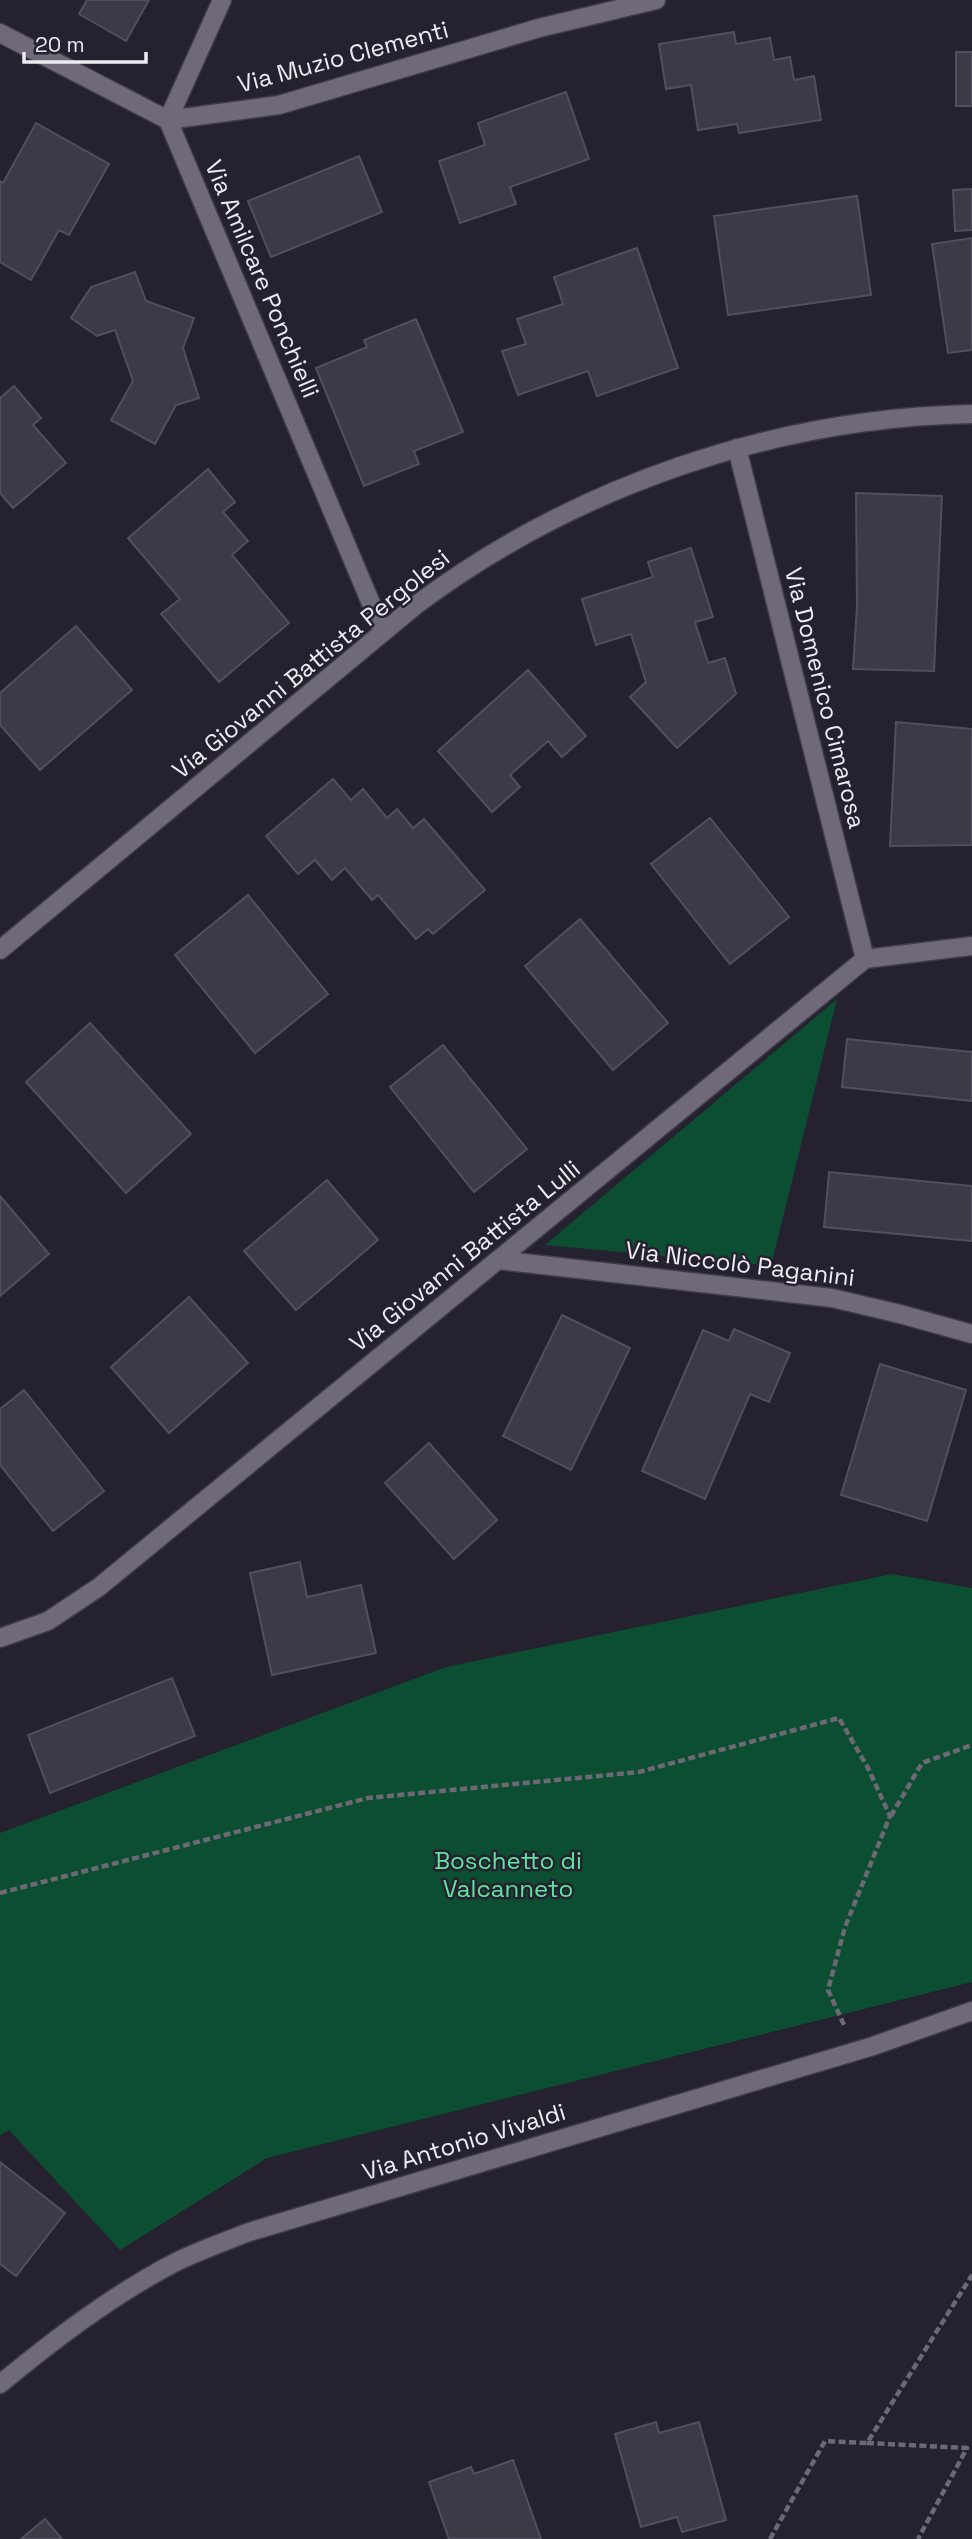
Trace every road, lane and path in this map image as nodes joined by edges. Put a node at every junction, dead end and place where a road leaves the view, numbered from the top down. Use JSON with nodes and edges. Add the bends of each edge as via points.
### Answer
{"nodes":[{"id":1,"x":222,"y":0,"type":"edge"},
{"id":2,"x":656,"y":0,"type":"edge"},
{"id":3,"x":1,"y":35,"type":"edge"},
{"id":4,"x":168,"y":120,"type":"junction"},
{"id":5,"x":972,"y":414,"type":"edge"},
{"id":6,"x":737,"y":448,"type":"junction"},
{"id":7,"x":383,"y":632,"type":"junction"},
{"id":8,"x":972,"y":946,"type":"edge"},
{"id":9,"x":0,"y":950,"type":"edge"},
{"id":10,"x":866,"y":960,"type":"junction"},
{"id":11,"x":498,"y":1260,"type":"junction"},
{"id":12,"x":972,"y":1334,"type":"edge"},
{"id":13,"x":0,"y":1637,"type":"edge"},
{"id":14,"x":972,"y":1745,"type":"edge"},
{"id":15,"x":890,"y":1816,"type":"junction"},
{"id":16,"x":0,"y":1893,"type":"edge"},
{"id":17,"x":972,"y":2011,"type":"edge"},
{"id":18,"x":855,"y":2051,"type":"junction"},
{"id":19,"x":972,"y":2275,"type":"edge"},
{"id":20,"x":0,"y":2384,"type":"edge"},
{"id":21,"x":867,"y":2443,"type":"junction"},
{"id":22,"x":770,"y":2539,"type":"edge"},
{"id":23,"x":918,"y":2539,"type":"edge"}],
"edges":[{"from":1,"to":4,"type":"street"},
{"from":2,"to":4,"type":"street","name":"Via Muzio Clementi","via":[[529,30],[279,105]]},
{"from":3,"to":4,"type":"street"},
{"from":4,"to":7,"type":"street","name":"Via Amilcare Ponchielli"},
{"from":5,"to":6,"type":"street","name":"Via Giovanni Battista Pergolesi","via":[[833,427]]},
{"from":6,"to":7,"type":"street","name":"Via Giovanni Battista Pergolesi","via":[[633,485],[531,531],[456,576]]},
{"from":6,"to":10,"type":"street","name":"Via Domenico Cimarosa"},
{"from":7,"to":9,"type":"street","name":"Via Giovanni Battista Pergolesi"},
{"from":8,"to":10,"type":"street"},
{"from":10,"to":11,"type":"street","name":"Via Giovanni Battista Lulli"},
{"from":11,"to":12,"type":"street","name":"Via Niccolò Paganini","via":[[832,1298]]},
{"from":11,"to":13,"type":"street","name":"Via Giovanni Battista Lulli","via":[[99,1587],[48,1621]]},
{"from":14,"to":15,"type":"path","via":[[922,1763]]},
{"from":15,"to":16,"type":"path","via":[[839,1718],[639,1772],[368,1798]]},
{"from":15,"to":18,"type":"path","via":[[845,1927],[828,1990]]},
{"from":17,"to":18,"type":"street","name":"Via Antonio Vivaldi"},
{"from":18,"to":20,"type":"street","name":"Via Antonio Vivaldi","via":[[237,2237],[176,2262],[121,2294]]},
{"from":19,"to":21,"type":"path"},
{"from":21,"to":22,"type":"path","via":[[825,2441]]},
{"from":21,"to":23,"type":"path","via":[[967,2448]]}]}
